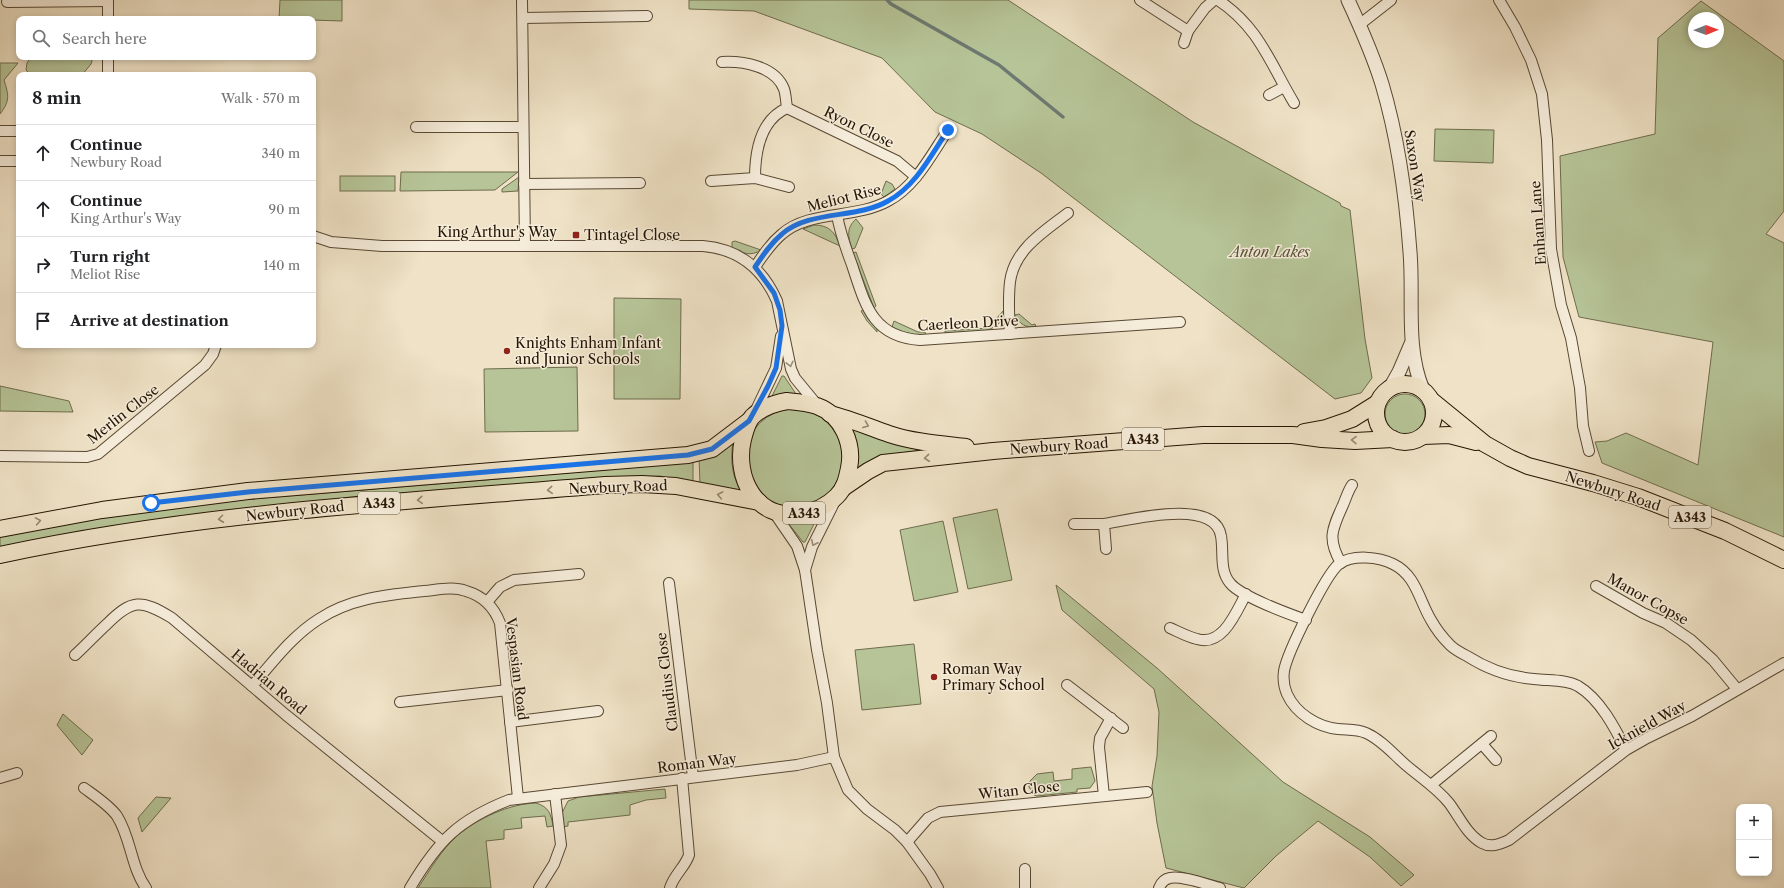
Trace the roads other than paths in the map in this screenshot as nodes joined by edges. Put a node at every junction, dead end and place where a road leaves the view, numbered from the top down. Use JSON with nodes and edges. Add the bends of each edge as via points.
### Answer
{"nodes":[{"id":1,"x":522,"y":0,"type":"edge"},
{"id":2,"x":1140,"y":0,"type":"edge"},
{"id":3,"x":1214,"y":0,"type":"edge"},
{"id":4,"x":1218,"y":0,"type":"edge"},
{"id":5,"x":1348,"y":0,"type":"edge"},
{"id":6,"x":1391,"y":0,"type":"edge"},
{"id":7,"x":1499,"y":0,"type":"edge"},
{"id":8,"x":108,"y":1,"type":"edge"},
{"id":9,"x":7,"y":2,"type":"dead end"},
{"id":10,"x":108,"y":16,"type":"edge"},
{"id":11,"x":647,"y":16,"type":"dead end"},
{"id":12,"x":523,"y":18,"type":"junction"},
{"id":13,"x":1360,"y":25,"type":"junction"},
{"id":14,"x":1188,"y":31,"type":"junction"},
{"id":15,"x":1184,"y":43,"type":"dead end"},
{"id":16,"x":108,"y":60,"type":"edge"},
{"id":17,"x":722,"y":62,"type":"dead end"},
{"id":18,"x":108,"y":72,"type":"edge"},
{"id":19,"x":1284,"y":87,"type":"junction"},
{"id":20,"x":1269,"y":95,"type":"dead end"},
{"id":21,"x":1294,"y":103,"type":"dead end"},
{"id":22,"x":787,"y":108,"type":"junction"},
{"id":23,"x":416,"y":127,"type":"dead end"},
{"id":24,"x":524,"y":127,"type":"junction"},
{"id":25,"x":948,"y":130,"type":"dead end"},
{"id":26,"x":0,"y":131,"type":"edge"},
{"id":27,"x":16,"y":131,"type":"edge"},
{"id":28,"x":0,"y":161,"type":"edge"},
{"id":29,"x":16,"y":161,"type":"edge"},
{"id":30,"x":916,"y":177,"type":"junction"},
{"id":31,"x":755,"y":178,"type":"junction"},
{"id":32,"x":711,"y":181,"type":"dead end"},
{"id":33,"x":640,"y":183,"type":"dead end"},
{"id":34,"x":524,"y":184,"type":"junction"},
{"id":35,"x":788,"y":187,"type":"dead end"},
{"id":36,"x":1068,"y":213,"type":"dead end"},
{"id":37,"x":837,"y":215,"type":"junction"},
{"id":38,"x":316,"y":237,"type":"edge"},
{"id":39,"x":525,"y":246,"type":"junction"},
{"id":40,"x":755,"y":267,"type":"junction"},
{"id":41,"x":1180,"y":322,"type":"dead end"},
{"id":42,"x":782,"y":326,"type":"junction"},
{"id":43,"x":1010,"y":334,"type":"junction"},
{"id":44,"x":1411,"y":344,"type":"junction"},
{"id":45,"x":215,"y":348,"type":"edge"},
{"id":46,"x":1390,"y":388,"type":"junction"},
{"id":47,"x":1427,"y":395,"type":"junction"},
{"id":48,"x":1376,"y":404,"type":"junction"},
{"id":49,"x":824,"y":410,"type":"junction"},
{"id":50,"x":751,"y":419,"type":"junction"},
{"id":51,"x":1293,"y":435,"type":"junction"},
{"id":52,"x":1423,"y":436,"type":"junction"},
{"id":53,"x":1393,"y":439,"type":"junction"},
{"id":54,"x":1485,"y":444,"type":"junction"},
{"id":55,"x":993,"y":451,"type":"junction"},
{"id":56,"x":1589,"y":451,"type":"dead end"},
{"id":57,"x":0,"y":456,"type":"edge"},
{"id":58,"x":1352,"y":485,"type":"dead end"},
{"id":59,"x":840,"y":492,"type":"junction"},
{"id":60,"x":758,"y":502,"type":"junction"},
{"id":61,"x":772,"y":511,"type":"junction"},
{"id":62,"x":1074,"y":524,"type":"dead end"},
{"id":63,"x":1104,"y":524,"type":"junction"},
{"id":64,"x":0,"y":529,"type":"edge"},
{"id":65,"x":1106,"y":549,"type":"dead end"},
{"id":66,"x":0,"y":555,"type":"edge"},
{"id":67,"x":1784,"y":560,"type":"edge"},
{"id":68,"x":1341,"y":563,"type":"junction"},
{"id":69,"x":805,"y":570,"type":"junction"},
{"id":70,"x":579,"y":574,"type":"dead end"},
{"id":71,"x":669,"y":583,"type":"dead end"},
{"id":72,"x":1596,"y":586,"type":"dead end"},
{"id":73,"x":1246,"y":594,"type":"junction"},
{"id":74,"x":487,"y":602,"type":"junction"},
{"id":75,"x":1306,"y":620,"type":"junction"},
{"id":76,"x":1170,"y":628,"type":"dead end"},
{"id":77,"x":75,"y":655,"type":"dead end"},
{"id":78,"x":1784,"y":663,"type":"edge"},
{"id":79,"x":1067,"y":685,"type":"dead end"},
{"id":80,"x":252,"y":686,"type":"junction"},
{"id":81,"x":1737,"y":689,"type":"junction"},
{"id":82,"x":508,"y":690,"type":"junction"},
{"id":83,"x":400,"y":702,"type":"dead end"},
{"id":84,"x":598,"y":711,"type":"dead end"},
{"id":85,"x":1111,"y":718,"type":"junction"},
{"id":86,"x":510,"y":722,"type":"junction"},
{"id":87,"x":1123,"y":728,"type":"dead end"},
{"id":88,"x":1491,"y":736,"type":"dead end"},
{"id":89,"x":1482,"y":744,"type":"junction"},
{"id":90,"x":1626,"y":750,"type":"junction"},
{"id":91,"x":834,"y":757,"type":"junction"},
{"id":92,"x":1496,"y":760,"type":"dead end"},
{"id":93,"x":17,"y":773,"type":"dead end"},
{"id":94,"x":692,"y":777,"type":"junction"},
{"id":95,"x":0,"y":778,"type":"edge"},
{"id":96,"x":682,"y":778,"type":"junction"},
{"id":97,"x":1431,"y":785,"type":"junction"},
{"id":98,"x":84,"y":788,"type":"dead end"},
{"id":99,"x":1147,"y":792,"type":"dead end"},
{"id":100,"x":555,"y":794,"type":"junction"},
{"id":101,"x":1104,"y":796,"type":"junction"},
{"id":102,"x":518,"y":798,"type":"junction"},
{"id":103,"x":442,"y":841,"type":"junction"},
{"id":104,"x":907,"y":842,"type":"junction"},
{"id":105,"x":1025,"y":869,"type":"dead end"},
{"id":106,"x":146,"y":888,"type":"edge"},
{"id":107,"x":410,"y":888,"type":"edge"},
{"id":108,"x":539,"y":888,"type":"edge"},
{"id":109,"x":670,"y":888,"type":"edge"},
{"id":110,"x":938,"y":888,"type":"edge"},
{"id":111,"x":1026,"y":888,"type":"edge"},
{"id":112,"x":1158,"y":888,"type":"edge"},
{"id":113,"x":1220,"y":888,"type":"edge"}],
"edges":[{"from":1,"to":12,"type":"street"},
{"from":2,"to":14,"type":"street"},
{"from":3,"to":14,"type":"street"},
{"from":4,"to":19,"type":"street","via":[[1237,13],[1251,28]]},
{"from":5,"to":13,"type":"street","name":"Saxon Way"},
{"from":6,"to":13,"type":"street"},
{"from":7,"to":56,"type":"street","name":"Enham Lane","via":[[1531,60],[1542,94],[1547,140],[1551,249],[1561,305],[1571,338]]},
{"from":8,"to":9,"type":"street"},
{"from":8,"to":10,"type":"street"},
{"from":11,"to":12,"type":"street"},
{"from":12,"to":24,"type":"street"},
{"from":13,"to":44,"type":"street","name":"Saxon Way","via":[[1382,85],[1397,147],[1412,275]]},
{"from":14,"to":15,"type":"street"},
{"from":16,"to":18,"type":"street"},
{"from":17,"to":22,"type":"street","via":[[745,63],[779,80],[784,90]]},
{"from":19,"to":20,"type":"street"},
{"from":19,"to":21,"type":"street"},
{"from":22,"to":30,"type":"street","name":"Ryon Close","via":[[897,162]]},
{"from":22,"to":31,"type":"street","via":[[772,120],[762,134],[757,148]]},
{"from":23,"to":24,"type":"street"},
{"from":24,"to":34,"type":"street"},
{"from":25,"to":30,"type":"street","name":"Meliot Rise"},
{"from":26,"to":27,"type":"street"},
{"from":28,"to":29,"type":"street"},
{"from":30,"to":37,"type":"street","name":"Meliot Rise","via":[[887,202],[872,208]]},
{"from":31,"to":32,"type":"street"},
{"from":31,"to":35,"type":"street"},
{"from":33,"to":34,"type":"street"},
{"from":34,"to":39,"type":"street"},
{"from":36,"to":43,"type":"street","via":[[1032,241],[1018,259],[1010,281]]},
{"from":37,"to":40,"type":"street","name":"Meliot Rise","via":[[807,221],[789,229],[774,242]]},
{"from":37,"to":43,"type":"street","name":"Caerleon Drive","via":[[842,237],[868,307],[878,322],[892,334],[900,338],[920,340]]},
{"from":38,"to":39,"type":"street","name":"King Arthur's Way","via":[[382,246]]},
{"from":39,"to":40,"type":"street","name":"King Arthur's Way","via":[[709,246],[728,251]]},
{"from":40,"to":42,"type":"street","name":"King Arthur's Way","via":[[778,301]]},
{"from":41,"to":43,"type":"street","name":"Caerleon Drive"},
{"from":42,"to":49,"type":"street","name":"King Arthur's Way","one_way":true,"via":[[795,378]]},
{"from":42,"to":50,"type":"street","name":"King Arthur's Way","via":[[776,368]]},
{"from":44,"to":46,"type":"street","name":"Saxon Way","via":[[1400,372]]},
{"from":44,"to":47,"type":"street","name":"Saxon Way","via":[[1415,370]]},
{"from":45,"to":57,"type":"street","name":"Merlin Close","via":[[205,365],[98,454],[87,457]]},
{"from":46,"to":47,"type":"main road","number":"A343","via":[[1407,385]]},
{"from":46,"to":48,"type":"main road","number":"A343","via":[[1381,395]]},
{"from":47,"to":52,"type":"main road","via":[[1433,416]]},
{"from":47,"to":54,"type":"main road","name":"Newbury Road","number":"A343"},
{"from":48,"to":51,"type":"main road","name":"Newbury Road","number":"A343","via":[[1352,419]]},
{"from":48,"to":53,"type":"main road","via":[[1375,412],[1380,427]]},
{"from":49,"to":50,"type":"main road","number":"A343","via":[[797,402],[779,403],[762,410]]},
{"from":49,"to":55,"type":"main road","name":"Newbury Road","number":"A343","one_way":true,"via":[[889,434]]},
{"from":49,"to":59,"type":"main road","via":[[842,428],[849,445],[850,465]]},
{"from":50,"to":60,"type":"main road","number":"A343","via":[[741,447],[741,466],[747,487]]},
{"from":64,"to":50,"type":"main road","name":"Newbury Road","number":"A343","one_way":true,"via":[[102,510],[248,492],[688,455],[712,449]]},
{"from":53,"to":51,"type":"main road","name":"Newbury Road","number":"A343","one_way":true,"via":[[1336,440]]},
{"from":51,"to":55,"type":"main road","name":"Newbury Road","number":"A343","via":[[1202,435]]},
{"from":52,"to":53,"type":"main road","number":"A343","via":[[1408,441]]},
{"from":52,"to":54,"type":"main road","name":"Newbury Road","number":"A343","via":[[1449,435]]},
{"from":54,"to":67,"type":"main road","name":"Newbury Road","number":"A343","via":[[1528,466],[1616,490],[1697,520]]},
{"from":55,"to":59,"type":"main road","name":"Newbury Road","number":"A343","one_way":true,"via":[[883,463]]},
{"from":58,"to":68,"type":"street","via":[[1333,528],[1332,544]]},
{"from":59,"to":61,"type":"main road","number":"A343","via":[[827,505],[804,514],[792,515]]},
{"from":59,"to":69,"type":"street","one_way":true,"via":[[812,547]]},
{"from":60,"to":61,"type":"main road","number":"A343"},
{"from":60,"to":66,"type":"main road","name":"Newbury Road","number":"A343","one_way":true,"via":[[676,486],[605,485],[350,505],[229,518],[109,535]]},
{"from":61,"to":69,"type":"street","via":[[797,546]]},
{"from":62,"to":63,"type":"street"},
{"from":63,"to":65,"type":"street"},
{"from":63,"to":73,"type":"street","via":[[1176,514],[1196,515],[1210,520],[1219,528],[1221,535],[1225,574],[1230,584]]},
{"from":68,"to":75,"type":"street","via":[[1326,580]]},
{"from":68,"to":90,"type":"street","via":[[1372,558],[1387,561],[1401,568],[1415,585],[1433,623],[1453,648],[1498,672],[1578,686],[1598,706],[1616,730]]},
{"from":69,"to":91,"type":"street"},
{"from":70,"to":74,"type":"street","via":[[514,580],[500,587]]},
{"from":71,"to":94,"type":"street","name":"Claudius Close"},
{"from":72,"to":81,"type":"street","name":"Manor Copse","via":[[1666,623],[1691,640],[1713,660]]},
{"from":73,"to":75,"type":"street"},
{"from":73,"to":76,"type":"street","via":[[1222,634],[1215,638],[1197,640]]},
{"from":74,"to":80,"type":"street","name":"Vespasian Road","via":[[469,591],[452,589],[382,596],[352,603],[318,619],[296,636]]},
{"from":74,"to":82,"type":"street","name":"Vespasian Road","via":[[496,612],[500,623]]},
{"from":75,"to":97,"type":"street","via":[[1284,672],[1286,692],[1294,706],[1322,725],[1361,731],[1370,735]]},
{"from":77,"to":80,"type":"street","name":"Hadrian Road","via":[[124,608],[137,604],[145,605],[172,618]]},
{"from":78,"to":81,"type":"street","name":"Icknield Way"},
{"from":79,"to":85,"type":"street"},
{"from":80,"to":103,"type":"street","name":"Hadrian Road"},
{"from":81,"to":90,"type":"street","name":"Icknield Way"},
{"from":82,"to":83,"type":"street"},
{"from":82,"to":86,"type":"street","name":"Vespasian Road"},
{"from":84,"to":86,"type":"street"},
{"from":85,"to":87,"type":"street"},
{"from":85,"to":101,"type":"street","via":[[1100,738],[1099,747]]},
{"from":86,"to":102,"type":"street","name":"Vespasian Road"},
{"from":88,"to":89,"type":"street"},
{"from":89,"to":92,"type":"street"},
{"from":89,"to":97,"type":"street"},
{"from":90,"to":97,"type":"street","name":"Icknield Way","via":[[1498,845],[1490,846],[1477,840],[1450,804]]},
{"from":91,"to":94,"type":"street","name":"Roman Way","via":[[797,766]]},
{"from":91,"to":104,"type":"street","via":[[848,790],[855,799]]},
{"from":93,"to":95,"type":"street"},
{"from":94,"to":96,"type":"street","name":"Roman Way"},
{"from":96,"to":100,"type":"street","name":"Roman Way"},
{"from":96,"to":109,"type":"street","via":[[689,855]]},
{"from":98,"to":106,"type":"street","via":[[117,816]]},
{"from":99,"to":101,"type":"street","name":"Witan Close"},
{"from":100,"to":102,"type":"street","name":"Roman Way"},
{"from":100,"to":108,"type":"street","via":[[562,845]]},
{"from":101,"to":104,"type":"street","name":"Witan Close","via":[[940,812],[928,818]]},
{"from":102,"to":103,"type":"street","name":"Roman Way","via":[[479,813]]},
{"from":103,"to":107,"type":"street","name":"Roman Way"},
{"from":104,"to":110,"type":"street"},
{"from":105,"to":111,"type":"street"},
{"from":112,"to":113,"type":"street","via":[[1162,882],[1170,878]]}]}
